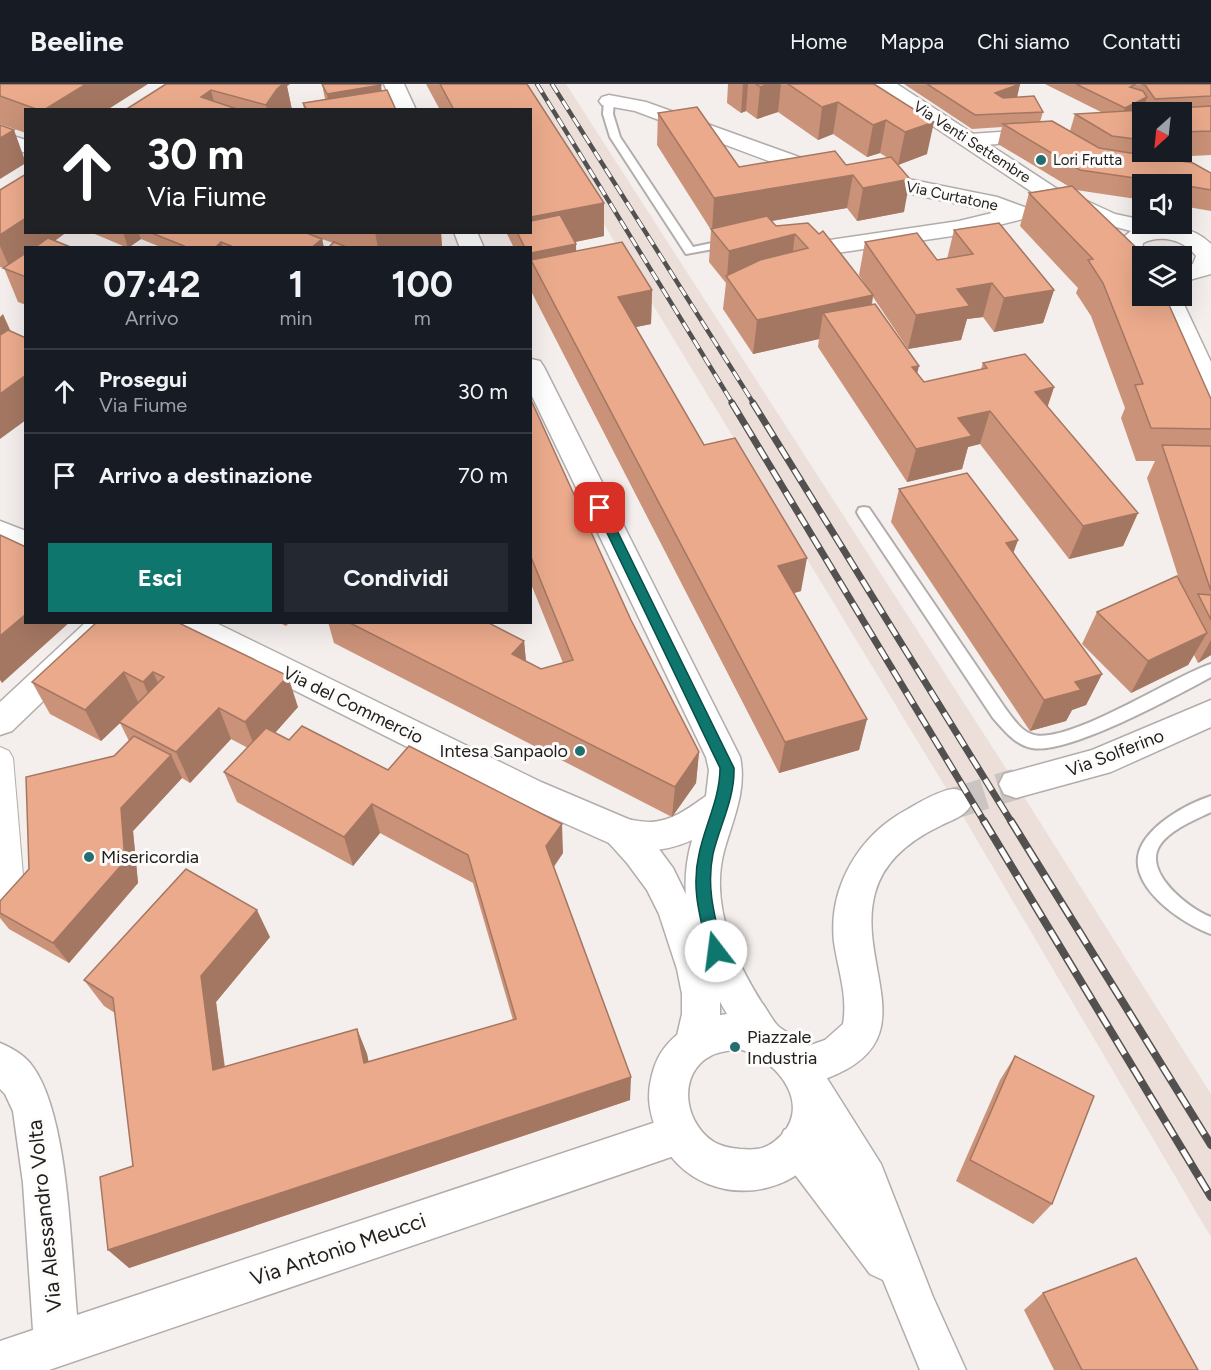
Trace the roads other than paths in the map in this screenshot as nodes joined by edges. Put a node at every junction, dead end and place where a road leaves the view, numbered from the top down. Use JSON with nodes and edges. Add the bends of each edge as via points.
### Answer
{"nodes":[{"id":1,"x":394,"y":84,"type":"edge"},
{"id":2,"x":884,"y":84,"type":"edge"},
{"id":3,"x":609,"y":102,"type":"joint"},
{"id":4,"x":405,"y":108,"type":"edge"},
{"id":5,"x":1057,"y":134,"type":"edge"},
{"id":6,"x":0,"y":138,"type":"edge"},
{"id":7,"x":970,"y":140,"type":"junction"},
{"id":8,"x":24,"y":146,"type":"edge"},
{"id":9,"x":1061,"y":200,"type":"junction"},
{"id":10,"x":1019,"y":213,"type":"junction"},
{"id":11,"x":1132,"y":224,"type":"edge"},
{"id":12,"x":1144,"y":234,"type":"edge"},
{"id":13,"x":1174,"y":234,"type":"edge"},
{"id":14,"x":1186,"y":237,"type":"junction"},
{"id":15,"x":744,"y":241,"type":"edge"},
{"id":16,"x":1211,"y":244,"type":"edge"},
{"id":17,"x":816,"y":245,"type":"edge"},
{"id":18,"x":1134,"y":246,"type":"edge"},
{"id":19,"x":1132,"y":255,"type":"edge"},
{"id":20,"x":1196,"y":272,"type":"edge"},
{"id":21,"x":1173,"y":306,"type":"edge"},
{"id":22,"x":532,"y":369,"type":"edge"},
{"id":23,"x":1211,"y":390,"type":"edge"},
{"id":24,"x":864,"y":512,"type":"dead end"},
{"id":25,"x":0,"y":531,"type":"edge"},
{"id":26,"x":24,"y":542,"type":"edge"},
{"id":27,"x":104,"y":624,"type":"edge"},
{"id":28,"x":189,"y":624,"type":"edge"},
{"id":29,"x":1211,"y":670,"type":"edge"},
{"id":30,"x":1211,"y":713,"type":"edge"},
{"id":31,"x":0,"y":722,"type":"edge"},
{"id":32,"x":0,"y":758,"type":"edge"},
{"id":33,"x":1016,"y":784,"type":"tunnel mouth"},
{"id":34,"x":955,"y":803,"type":"tunnel mouth"},
{"id":35,"x":1211,"y":803,"type":"edge"},
{"id":36,"x":720,"y":805,"type":"junction"},
{"id":37,"x":621,"y":832,"type":"junction"},
{"id":38,"x":0,"y":899,"type":"edge"},
{"id":39,"x":1211,"y":926,"type":"edge"},
{"id":40,"x":763,"y":1037,"type":"junction"},
{"id":41,"x":695,"y":1044,"type":"junction"},
{"id":42,"x":0,"y":1062,"type":"edge"},
{"id":43,"x":804,"y":1077,"type":"junction"},
{"id":44,"x":677,"y":1135,"type":"junction"},
{"id":45,"x":800,"y":1145,"type":"junction"},
{"id":46,"x":915,"y":1307,"type":"junction"},
{"id":47,"x":57,"y":1344,"type":"junction"},
{"id":48,"x":0,"y":1364,"type":"edge"},
{"id":49,"x":943,"y":1370,"type":"edge"}],
"edges":[{"from":1,"to":4,"type":"street"},
{"from":2,"to":7,"type":"street","name":"Via Venti Settembre"},
{"from":3,"to":10,"type":"street","name":"Via Curtatone","via":[[639,106],[793,162],[991,203]]},
{"from":3,"to":15,"type":"lane","via":[[608,114],[615,137],[690,251]]},
{"from":5,"to":7,"type":"street"},
{"from":6,"to":8,"type":"street"},
{"from":7,"to":9,"type":"street","name":"Via Venti Settembre"},
{"from":9,"to":10,"type":"street","name":"Via Curtatone"},
{"from":9,"to":11,"type":"street","name":"Via Venti Settembre"},
{"from":9,"to":19,"type":"street","name":"Via Venti Settembre"},
{"from":10,"to":17,"type":"street","name":"Via Curtatone","via":[[959,228]]},
{"from":12,"to":18,"type":"street","via":[[1132,240]]},
{"from":13,"to":14,"type":"street","name":"Via Venti Settembre"},
{"from":14,"to":16,"type":"street","name":"Via Venti Settembre"},
{"from":14,"to":20,"type":"street","via":[[1197,242],[1208,256],[1204,268]]},
{"from":21,"to":23,"type":"street"},
{"from":22,"to":36,"type":"street","via":[[723,757],[728,776]]},
{"from":24,"to":29,"type":"lane","via":[[999,712],[1023,738],[1039,743],[1061,738],[1120,715]]},
{"from":25,"to":26,"type":"street"},
{"from":27,"to":31,"type":"street"},
{"from":28,"to":37,"type":"street","name":"Via del Commercio","via":[[529,792]]},
{"from":30,"to":33,"type":"street","name":"Via Solferino","via":[[1099,762]]},
{"from":32,"to":38,"type":"street","via":[[10,887]]},
{"from":34,"to":43,"type":"street","via":[[902,831],[877,852],[860,887],[851,929],[864,996],[862,1023],[857,1036],[840,1054]]},
{"from":35,"to":39,"type":"lane","via":[[1161,834],[1153,841],[1147,857],[1152,875],[1167,898],[1188,916]]},
{"from":36,"to":37,"type":"street","via":[[678,832],[632,836]]},
{"from":36,"to":40,"type":"street","via":[[703,867],[703,900],[726,978]]},
{"from":37,"to":41,"type":"street","via":[[655,872],[677,913],[701,994]]},
{"from":40,"to":41,"type":"street","via":[[740,1031],[716,1034]]},
{"from":40,"to":43,"type":"street","via":[[783,1050]]},
{"from":41,"to":44,"type":"street","via":[[671,1074],[666,1094]]},
{"from":42,"to":47,"type":"street","name":"Via Alessandro Volta","via":[[19,1080],[33,1110],[44,1183]]},
{"from":43,"to":45,"type":"street","via":[[812,1107]]},
{"from":43,"to":46,"type":"street","via":[[866,1179]]},
{"from":44,"to":45,"type":"street","via":[[693,1153],[713,1166],[737,1172],[762,1170],[783,1161]]},
{"from":44,"to":47,"type":"street","name":"Via Antonio Meucci"},
{"from":45,"to":46,"type":"street","via":[[867,1233]]},
{"from":46,"to":49,"type":"street"},
{"from":47,"to":48,"type":"street","name":"Via Antonio Meucci"}]}
